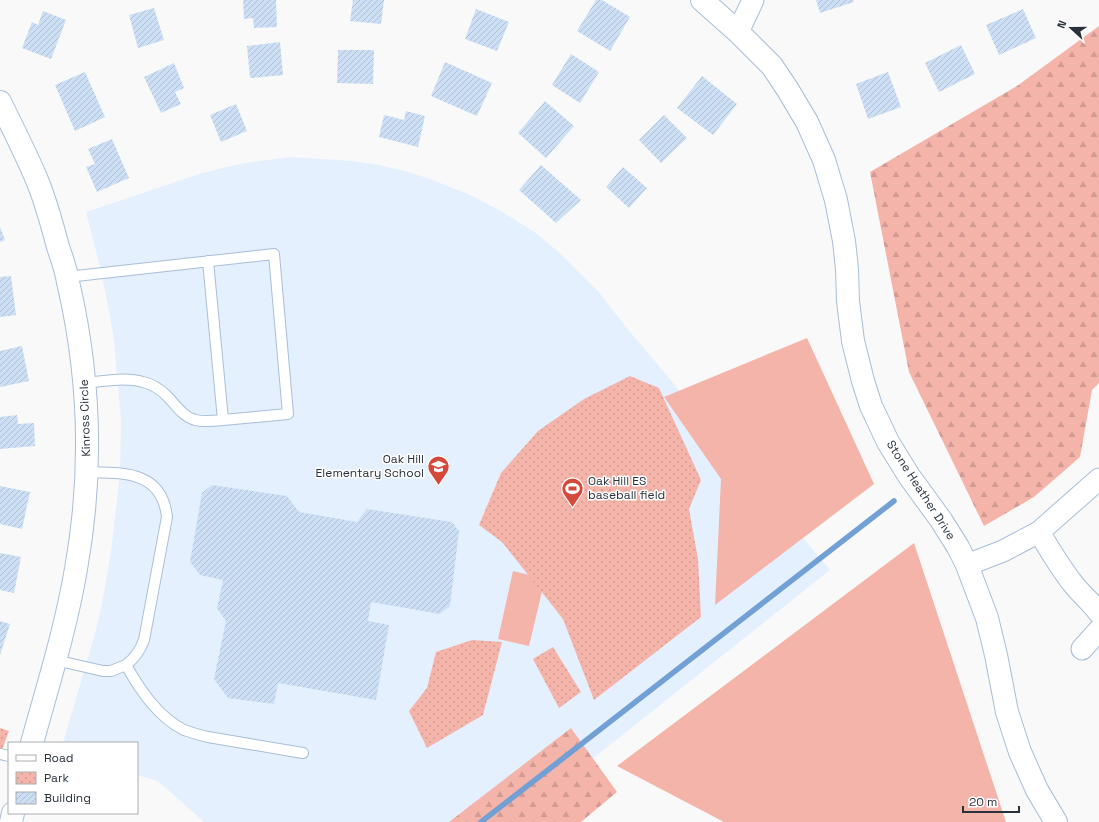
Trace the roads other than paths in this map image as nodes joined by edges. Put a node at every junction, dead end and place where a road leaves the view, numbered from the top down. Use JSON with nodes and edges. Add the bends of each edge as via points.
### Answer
{"nodes":[{"id":1,"x":702,"y":0,"type":"edge"},
{"id":2,"x":753,"y":0,"type":"edge"},
{"id":3,"x":738,"y":32,"type":"junction"},
{"id":4,"x":0,"y":102,"type":"edge"},
{"id":5,"x":208,"y":261,"type":"junction"},
{"id":6,"x":67,"y":277,"type":"junction"},
{"id":7,"x":84,"y":383,"type":"junction"},
{"id":8,"x":223,"y":420,"type":"junction"},
{"id":9,"x":86,"y":472,"type":"junction"},
{"id":10,"x":1099,"y":479,"type":"edge"},
{"id":11,"x":1039,"y":532,"type":"junction"},
{"id":12,"x":967,"y":565,"type":"junction"},
{"id":13,"x":1099,"y":613,"type":"edge"},
{"id":14,"x":1099,"y":630,"type":"edge"},
{"id":15,"x":1082,"y":649,"type":"dead end"},
{"id":16,"x":55,"y":660,"type":"junction"},
{"id":17,"x":126,"y":665,"type":"junction"},
{"id":18,"x":32,"y":742,"type":"edge"},
{"id":19,"x":302,"y":753,"type":"dead end"},
{"id":20,"x":1056,"y":822,"type":"edge"}],
"edges":[{"from":1,"to":3,"type":"street","name":"Stone Heather Drive"},
{"from":2,"to":3,"type":"street"},
{"from":3,"to":12,"type":"street","name":"Stone Heather Drive","via":[[772,66],[807,122],[824,160],[836,200],[844,241],[853,341],[871,406],[888,442],[941,520]]},
{"from":4,"to":6,"type":"street","name":"Kinross Circle","via":[[37,181]]},
{"from":5,"to":6,"type":"lane"},
{"from":5,"to":8,"type":"lane"},
{"from":5,"to":8,"type":"lane","via":[[274,254],[288,414]]},
{"from":6,"to":7,"type":"street","name":"Kinross Circle","via":[[79,338]]},
{"from":7,"to":8,"type":"lane","via":[[125,380],[144,382],[161,391],[187,417],[204,421]]},
{"from":7,"to":9,"type":"street","name":"Kinross Circle"},
{"from":9,"to":16,"type":"street","name":"Kinross Circle","via":[[76,569]]},
{"from":9,"to":17,"type":"lane","via":[[126,473],[144,479],[159,492],[166,508],[167,516],[144,640],[140,651]]},
{"from":10,"to":11,"type":"street"},
{"from":11,"to":12,"type":"street"},
{"from":11,"to":13,"type":"street","via":[[1074,586]]},
{"from":12,"to":20,"type":"street","name":"Stone Heather Drive","via":[[987,618],[1007,712],[1020,752],[1037,790]]},
{"from":14,"to":15,"type":"street"},
{"from":16,"to":17,"type":"lane","via":[[103,671],[112,671]]},
{"from":16,"to":18,"type":"street","name":"Kinross Circle"},
{"from":17,"to":19,"type":"lane","via":[[136,683],[154,705],[182,729],[208,738]]}]}
